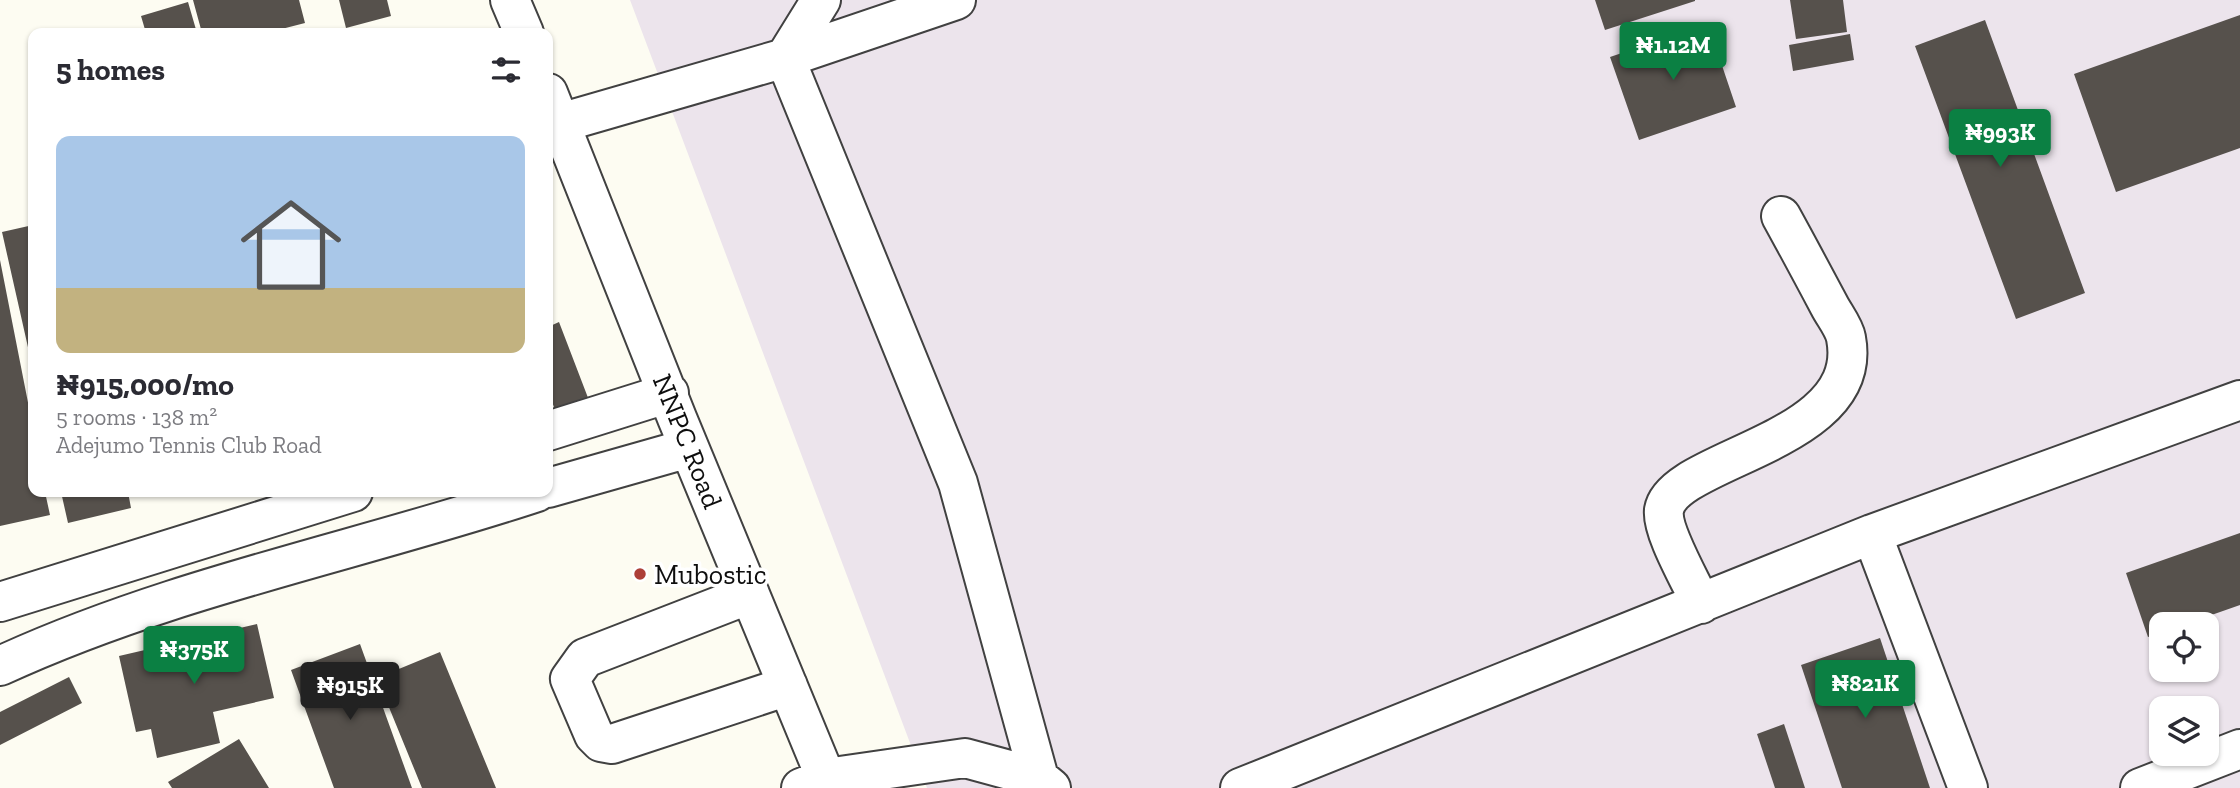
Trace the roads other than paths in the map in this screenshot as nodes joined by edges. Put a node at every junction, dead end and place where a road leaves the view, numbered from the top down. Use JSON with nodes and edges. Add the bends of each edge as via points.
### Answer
{"nodes":[{"id":1,"x":510,"y":0,"type":"edge"},
{"id":2,"x":821,"y":0,"type":"edge"},
{"id":3,"x":956,"y":0,"type":"edge"},
{"id":4,"x":522,"y":28,"type":"edge"},
{"id":5,"x":785,"y":58,"type":"junction"},
{"id":6,"x":554,"y":108,"type":"edge"},
{"id":7,"x":1781,"y":216,"type":"dead end"},
{"id":8,"x":669,"y":393,"type":"junction"},
{"id":9,"x":2240,"y":400,"type":"edge"},
{"id":10,"x":553,"y":429,"type":"edge"},
{"id":11,"x":689,"y":448,"type":"junction"},
{"id":12,"x":553,"y":487,"type":"edge"},
{"id":13,"x":337,"y":497,"type":"edge"},
{"id":14,"x":521,"y":497,"type":"edge"},
{"id":15,"x":1872,"y":534,"type":"junction"},
{"id":16,"x":750,"y":594,"type":"junction"},
{"id":17,"x":0,"y":602,"type":"edge"},
{"id":18,"x":1701,"y":604,"type":"junction"},
{"id":19,"x":0,"y":666,"type":"edge"},
{"id":20,"x":788,"y":686,"type":"junction"},
{"id":21,"x":2240,"y":749,"type":"edge"},
{"id":22,"x":1045,"y":783,"type":"edge"},
{"id":23,"x":819,"y":785,"type":"edge"},
{"id":24,"x":1240,"y":788,"type":"edge"},
{"id":25,"x":1968,"y":788,"type":"edge"},
{"id":26,"x":2140,"y":788,"type":"edge"}],
"edges":[{"from":1,"to":4,"type":"street"},
{"from":2,"to":5,"type":"street"},
{"from":3,"to":5,"type":"street"},
{"from":5,"to":6,"type":"street"},
{"from":5,"to":22,"type":"street","via":[[958,483]]},
{"from":6,"to":8,"type":"street","name":"NNPC Road"},
{"from":7,"to":18,"type":"street","via":[[1846,337],[1845,363],[1838,387],[1795,429],[1714,468],[1672,495],[1664,509],[1665,525]]},
{"from":8,"to":10,"type":"street"},
{"from":8,"to":11,"type":"street","name":"NNPC Road"},
{"from":9,"to":15,"type":"street"},
{"from":11,"to":12,"type":"street"},
{"from":11,"to":16,"type":"street","name":"NNPC Road"},
{"from":13,"to":17,"type":"street"},
{"from":14,"to":19,"type":"street","via":[[175,599],[65,636]]},
{"from":15,"to":18,"type":"street"},
{"from":15,"to":25,"type":"street"},
{"from":16,"to":20,"type":"street","name":"NNPC Road"},
{"from":16,"to":20,"type":"street","via":[[585,658],[570,679],[574,690],[593,735],[612,744]]},
{"from":18,"to":24,"type":"street"},
{"from":20,"to":23,"type":"street","name":"NNPC Road"},
{"from":21,"to":26,"type":"street"},
{"from":22,"to":23,"type":"street","via":[[965,758]]}]}
